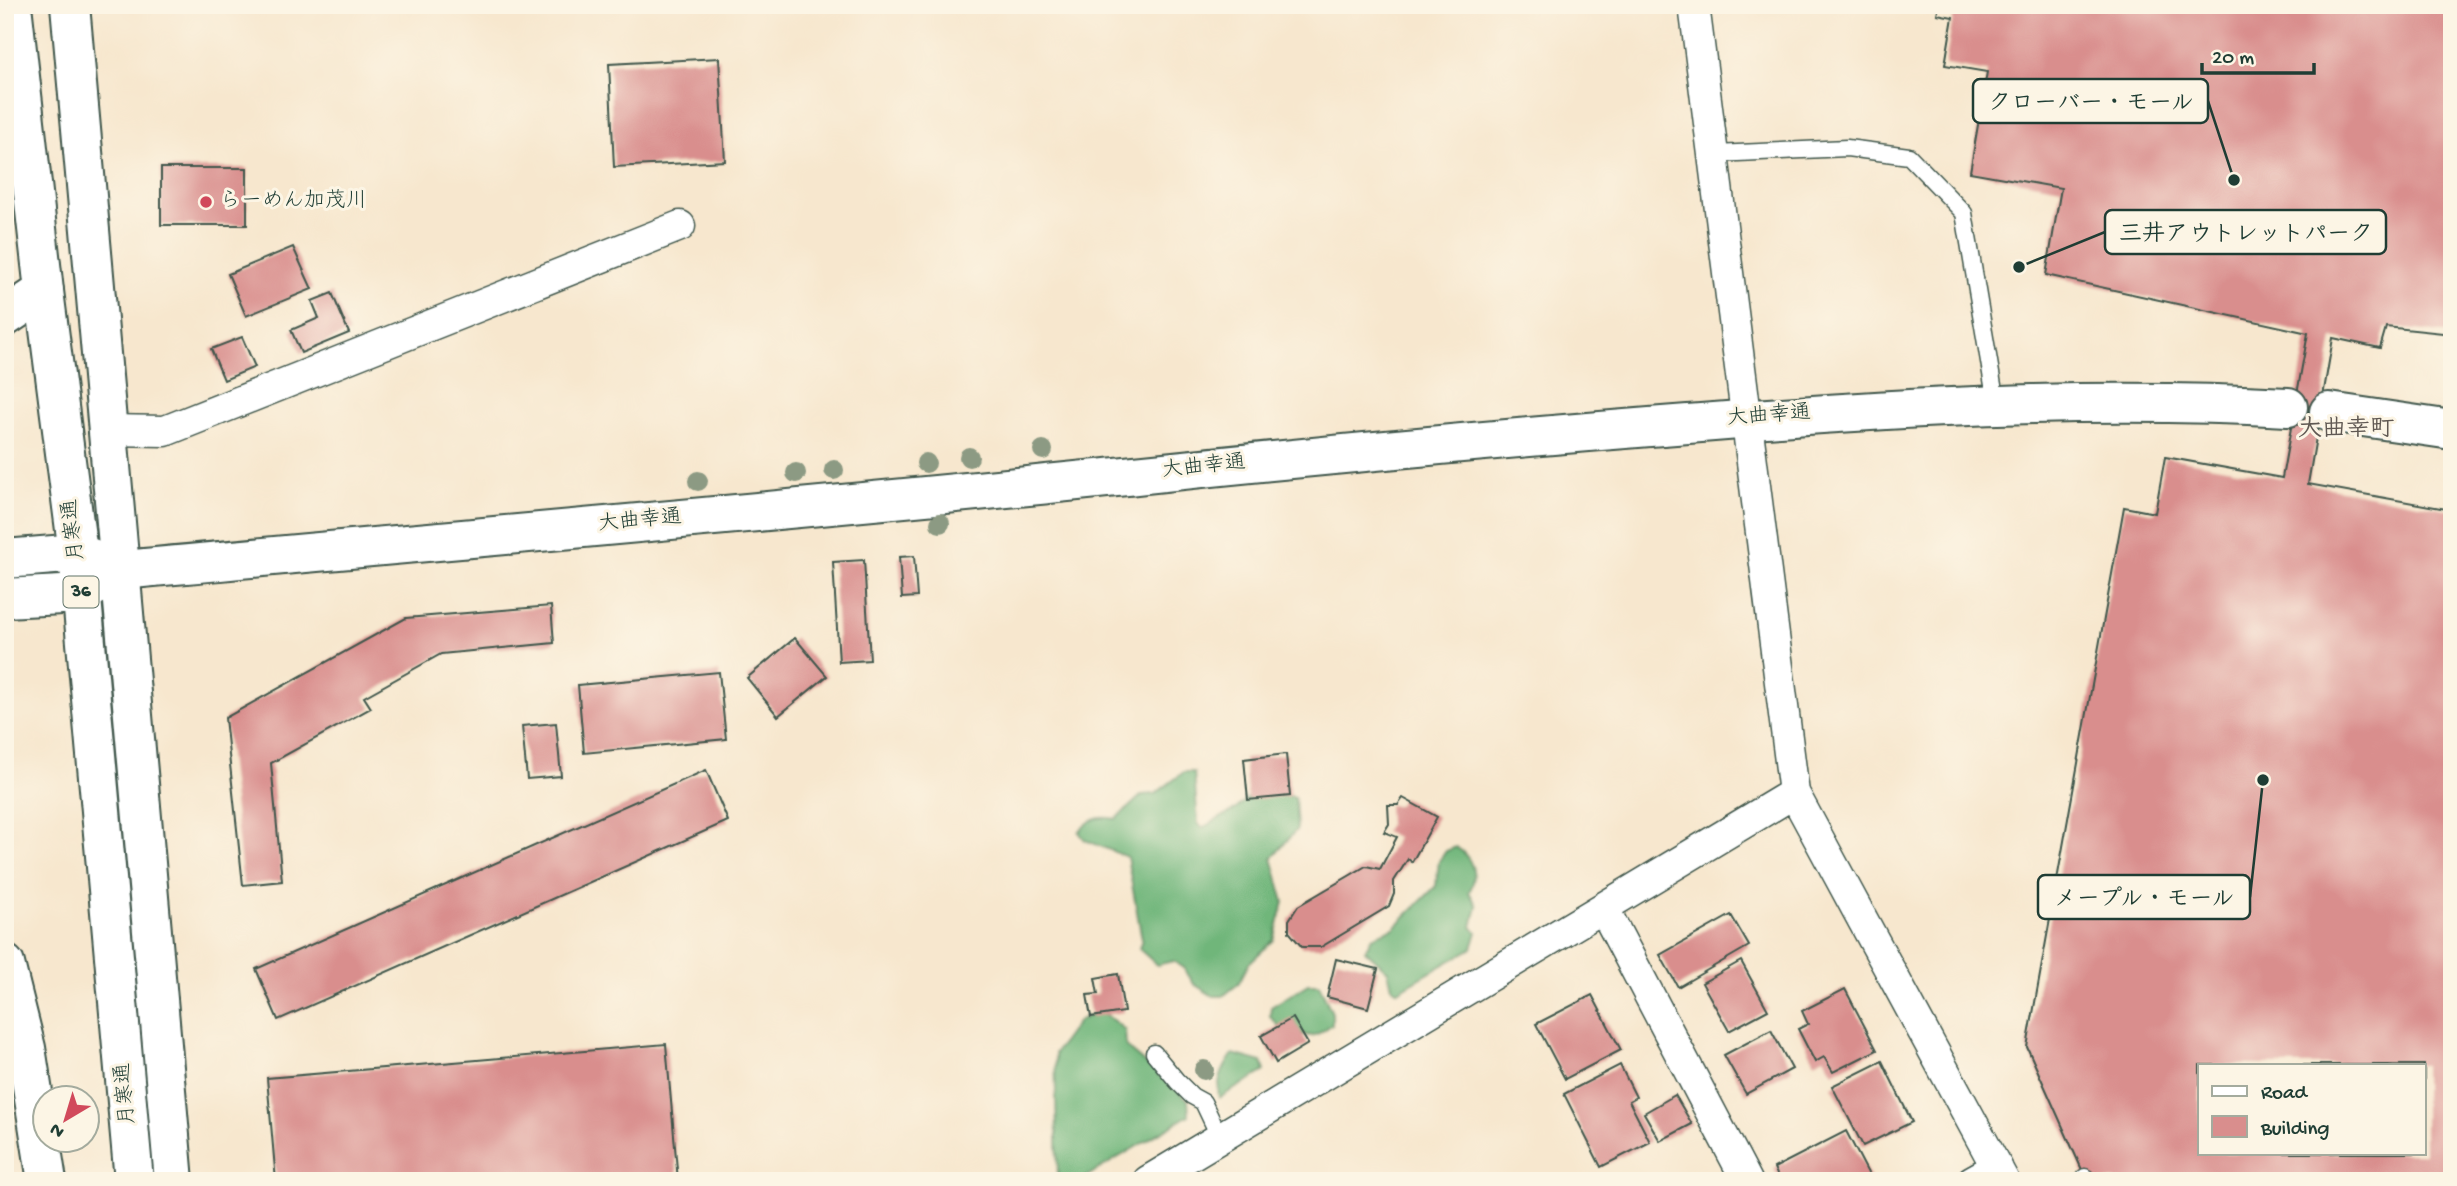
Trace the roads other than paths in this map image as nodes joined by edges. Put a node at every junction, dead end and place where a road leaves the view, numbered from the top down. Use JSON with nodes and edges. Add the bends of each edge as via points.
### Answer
{"nodes":[{"id":1,"x":12,"y":5,"type":"edge"},
{"id":2,"x":70,"y":5,"type":"edge"},
{"id":3,"x":1694,"y":5,"type":"edge"},
{"id":4,"x":1715,"y":154,"type":"junction"},
{"id":5,"x":680,"y":226,"type":"dead end"},
{"id":6,"x":44,"y":291,"type":"junction"},
{"id":7,"x":5,"y":317,"type":"edge"},
{"id":8,"x":1996,"y":404,"type":"junction"},
{"id":9,"x":2288,"y":407,"type":"dead end"},
{"id":10,"x":2329,"y":412,"type":"dead end"},
{"id":11,"x":1747,"y":419,"type":"junction"},
{"id":12,"x":107,"y":430,"type":"junction"},
{"id":13,"x":2452,"y":430,"type":"edge"},
{"id":14,"x":78,"y":553,"type":"junction"},
{"id":15,"x":5,"y":559,"type":"edge"},
{"id":16,"x":123,"y":570,"type":"junction"},
{"id":17,"x":81,"y":594,"type":"junction"},
{"id":18,"x":5,"y":598,"type":"edge"},
{"id":19,"x":1794,"y":793,"type":"junction"},
{"id":20,"x":1604,"y":909,"type":"junction"},
{"id":21,"x":5,"y":964,"type":"edge"},
{"id":22,"x":1154,"y":1053,"type":"dead end"},
{"id":23,"x":1220,"y":1138,"type":"junction"},
{"id":24,"x":1991,"y":1176,"type":"edge"},
{"id":25,"x":47,"y":1181,"type":"edge"},
{"id":26,"x":134,"y":1181,"type":"edge"},
{"id":27,"x":174,"y":1181,"type":"edge"},
{"id":28,"x":1148,"y":1181,"type":"edge"},
{"id":29,"x":1746,"y":1181,"type":"edge"}],
"edges":[{"from":1,"to":6,"type":"main road","name":"月寒通","number":"36"},
{"from":2,"to":12,"type":"main road","name":"月寒通","number":"36"},
{"from":3,"to":4,"type":"street"},
{"from":4,"to":8,"type":"lane","via":[[1847,148],[1909,156],[1964,213]]},
{"from":4,"to":11,"type":"street"},
{"from":5,"to":12,"type":"street","via":[[165,431]]},
{"from":6,"to":7,"type":"main road"},
{"from":6,"to":14,"type":"main road","name":"月寒通","number":"36"},
{"from":8,"to":9,"type":"main road","name":"大曲幸通","via":[[2082,401]]},
{"from":8,"to":11,"type":"main road","name":"大曲幸通"},
{"from":10,"to":13,"type":"main road"},
{"from":11,"to":16,"type":"main road","name":"大曲幸通","via":[[1433,444]]},
{"from":11,"to":19,"type":"street"},
{"from":12,"to":16,"type":"main road","name":"月寒通","number":"36"},
{"from":14,"to":15,"type":"main road"},
{"from":14,"to":16,"type":"main road"},
{"from":14,"to":17,"type":"main road","name":"月寒通","number":"36"},
{"from":16,"to":17,"type":"main road"},
{"from":16,"to":27,"type":"main road","name":"月寒通","number":"36"},
{"from":17,"to":18,"type":"main road"},
{"from":17,"to":26,"type":"main road","name":"月寒通","number":"36"},
{"from":19,"to":20,"type":"street"},
{"from":19,"to":24,"type":"street"},
{"from":20,"to":23,"type":"street"},
{"from":20,"to":29,"type":"street"},
{"from":21,"to":25,"type":"main road","via":[[26,1048]]},
{"from":22,"to":23,"type":"lane","via":[[1192,1097],[1203,1102]]},
{"from":23,"to":28,"type":"street"}]}
